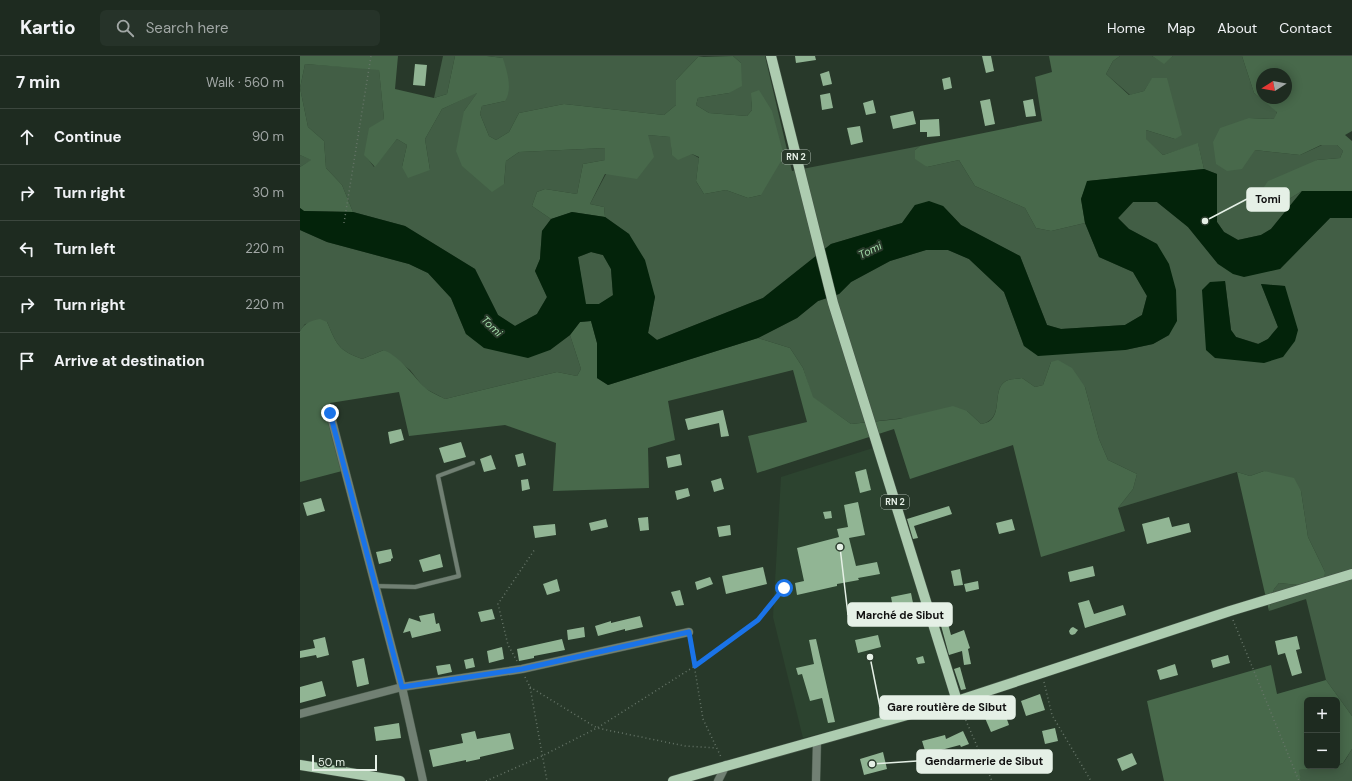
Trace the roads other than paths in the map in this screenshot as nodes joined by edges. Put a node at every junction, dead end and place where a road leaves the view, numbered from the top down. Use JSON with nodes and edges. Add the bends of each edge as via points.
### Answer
{"nodes":[{"id":1,"x":771,"y":56,"type":"edge"},
{"id":2,"x":330,"y":413,"type":"dead end"},
{"id":3,"x":473,"y":463,"type":"dead end"},
{"id":4,"x":1352,"y":574,"type":"edge"},
{"id":5,"x":376,"y":586,"type":"junction"},
{"id":6,"x":689,"y":632,"type":"road end"},
{"id":7,"x":402,"y":687,"type":"junction"},
{"id":8,"x":957,"y":701,"type":"junction"},
{"id":9,"x":300,"y":714,"type":"edge"},
{"id":10,"x":817,"y":741,"type":"junction"},
{"id":11,"x":300,"y":765,"type":"edge"},
{"id":12,"x":726,"y":765,"type":"junction"},
{"id":13,"x":400,"y":781,"type":"edge"},
{"id":14,"x":423,"y":781,"type":"edge"},
{"id":15,"x":673,"y":781,"type":"edge"},
{"id":16,"x":718,"y":781,"type":"edge"},
{"id":17,"x":816,"y":781,"type":"edge"}],
"edges":[{"from":1,"to":8,"type":"main road","number":"RN 2","via":[[833,303]]},
{"from":2,"to":5,"type":"street"},
{"from":3,"to":5,"type":"lane","via":[[438,476],[459,576],[415,587]]},
{"from":4,"to":8,"type":"main road","via":[[1230,611]]},
{"from":5,"to":7,"type":"street"},
{"from":6,"to":7,"type":"street","via":[[522,669]]},
{"from":7,"to":9,"type":"street"},
{"from":7,"to":14,"type":"street"},
{"from":8,"to":10,"type":"main road"},
{"from":10,"to":12,"type":"main road"},
{"from":10,"to":17,"type":"street"},
{"from":11,"to":13,"type":"main road"},
{"from":12,"to":15,"type":"main road"},
{"from":12,"to":16,"type":"street"}]}
